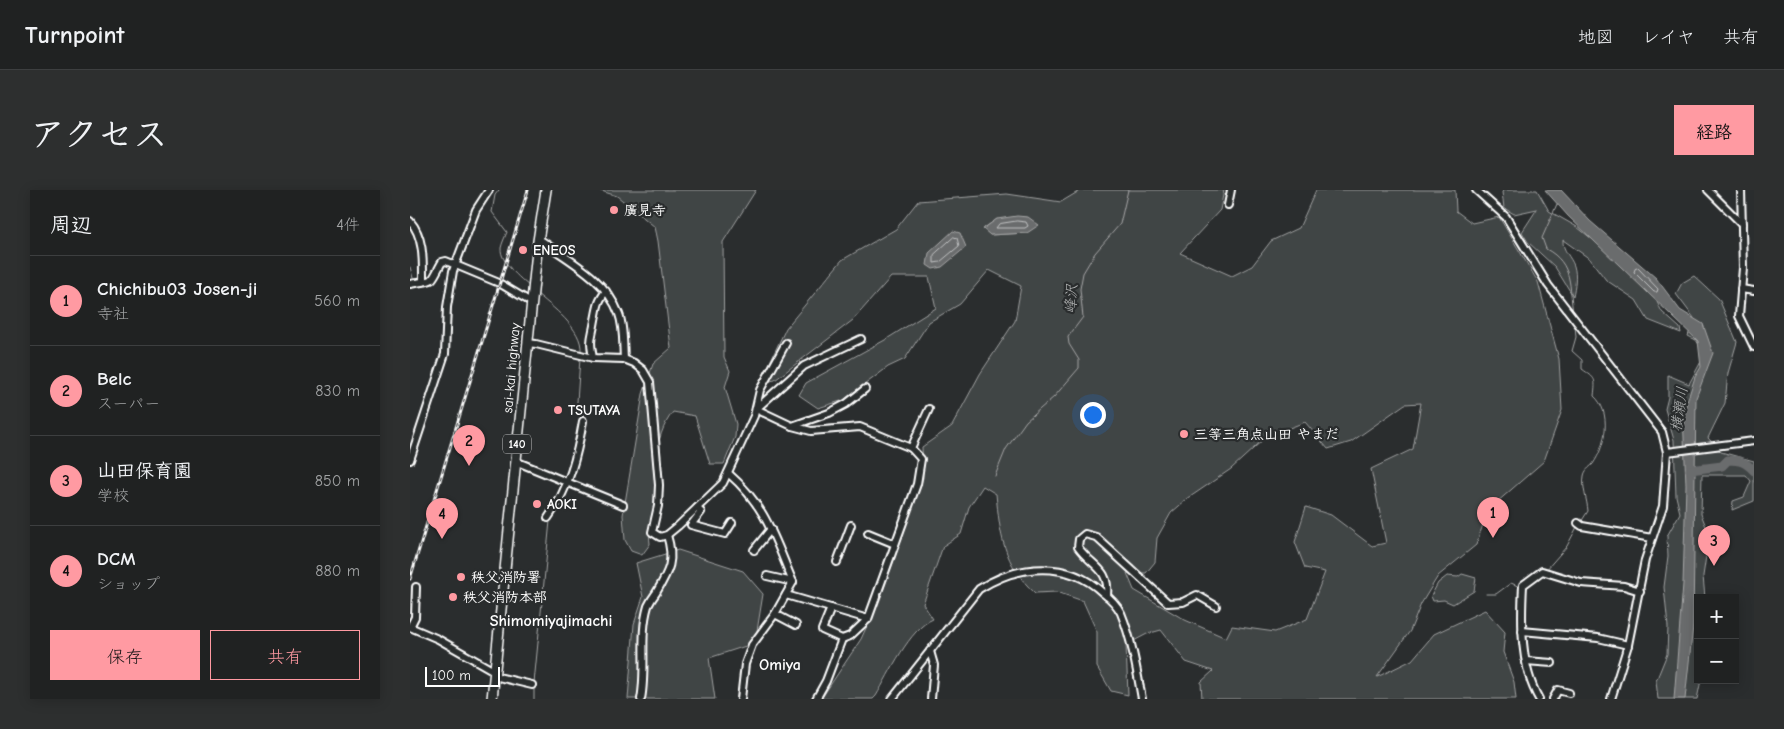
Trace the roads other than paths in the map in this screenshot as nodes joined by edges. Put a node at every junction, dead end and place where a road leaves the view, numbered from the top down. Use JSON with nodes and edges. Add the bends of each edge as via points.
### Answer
{"nodes":[{"id":1,"x":546,"y":190,"type":"edge"},
{"id":2,"x":1231,"y":190,"type":"edge"},
{"id":3,"x":1476,"y":190,"type":"edge"},
{"id":4,"x":1708,"y":190,"type":"edge"},
{"id":5,"x":1741,"y":190,"type":"edge"},
{"id":6,"x":485,"y":191,"type":"edge"},
{"id":7,"x":1228,"y":205,"type":"dead end"},
{"id":8,"x":410,"y":221,"type":"edge"},
{"id":9,"x":1742,"y":224,"type":"junction"},
{"id":10,"x":538,"y":241,"type":"junction"},
{"id":11,"x":455,"y":264,"type":"junction"},
{"id":12,"x":423,"y":281,"type":"junction"},
{"id":13,"x":410,"y":284,"type":"edge"},
{"id":14,"x":1741,"y":289,"type":"junction"},
{"id":15,"x":606,"y":291,"type":"junction"},
{"id":16,"x":1754,"y":292,"type":"edge"},
{"id":17,"x":531,"y":302,"type":"junction"},
{"id":18,"x":860,"y":339,"type":"dead end"},
{"id":19,"x":527,"y":343,"type":"junction"},
{"id":20,"x":786,"y":343,"type":"dead end"},
{"id":21,"x":1754,"y":347,"type":"edge"},
{"id":22,"x":593,"y":358,"type":"junction"},
{"id":23,"x":624,"y":359,"type":"junction"},
{"id":24,"x":865,"y":389,"type":"dead end"},
{"id":25,"x":756,"y":409,"type":"junction"},
{"id":26,"x":930,"y":409,"type":"dead end"},
{"id":27,"x":583,"y":421,"type":"dead end"},
{"id":28,"x":792,"y":426,"type":"junction"},
{"id":29,"x":1754,"y":441,"type":"edge"},
{"id":30,"x":911,"y":448,"type":"junction"},
{"id":31,"x":1670,"y":451,"type":"junction"},
{"id":32,"x":410,"y":460,"type":"edge"},
{"id":33,"x":516,"y":461,"type":"junction"},
{"id":34,"x":728,"y":473,"type":"junction"},
{"id":35,"x":568,"y":483,"type":"junction"},
{"id":36,"x":623,"y":505,"type":"dead end"},
{"id":37,"x":697,"y":508,"type":"junction"},
{"id":38,"x":548,"y":518,"type":"dead end"},
{"id":39,"x":732,"y":523,"type":"dead end"},
{"id":40,"x":1578,"y":523,"type":"dead end"},
{"id":41,"x":851,"y":525,"type":"dead end"},
{"id":42,"x":770,"y":529,"type":"junction"},
{"id":43,"x":868,"y":533,"type":"dead end"},
{"id":44,"x":666,"y":536,"type":"junction"},
{"id":45,"x":1652,"y":538,"type":"junction"},
{"id":46,"x":895,"y":544,"type":"junction"},
{"id":47,"x":754,"y":550,"type":"dead end"},
{"id":48,"x":837,"y":562,"type":"dead end"},
{"id":49,"x":767,"y":576,"type":"dead end"},
{"id":50,"x":793,"y":582,"type":"junction"},
{"id":51,"x":416,"y":587,"type":"dead end"},
{"id":52,"x":1640,"y":591,"type":"junction"},
{"id":53,"x":786,"y":595,"type":"junction"},
{"id":54,"x":1107,"y":596,"type":"junction"},
{"id":55,"x":1216,"y":606,"type":"dead end"},
{"id":56,"x":831,"y":608,"type":"junction"},
{"id":57,"x":775,"y":614,"type":"junction"},
{"id":58,"x":868,"y":619,"type":"junction"},
{"id":59,"x":796,"y":625,"type":"dead end"},
{"id":60,"x":410,"y":627,"type":"edge"},
{"id":61,"x":1522,"y":631,"type":"junction"},
{"id":62,"x":842,"y":639,"type":"junction"},
{"id":63,"x":1628,"y":644,"type":"junction"},
{"id":64,"x":930,"y":651,"type":"junction"},
{"id":65,"x":1526,"y":661,"type":"junction"},
{"id":66,"x":1552,"y":663,"type":"dead end"},
{"id":67,"x":494,"y":673,"type":"junction"},
{"id":68,"x":532,"y":685,"type":"dead end"},
{"id":69,"x":1569,"y":693,"type":"dead end"},
{"id":70,"x":492,"y":699,"type":"edge"},
{"id":71,"x":641,"y":699,"type":"edge"},
{"id":72,"x":741,"y":699,"type":"edge"},
{"id":73,"x":816,"y":699,"type":"edge"},
{"id":74,"x":892,"y":699,"type":"edge"},
{"id":75,"x":931,"y":699,"type":"edge"},
{"id":76,"x":1142,"y":699,"type":"edge"},
{"id":77,"x":1539,"y":699,"type":"edge"},
{"id":78,"x":1553,"y":699,"type":"edge"},
{"id":79,"x":1611,"y":699,"type":"edge"}],
"edges":[{"from":1,"to":10,"type":"highway","name":"sai-kai highway","number":"140"},
{"from":2,"to":7,"type":"street"},
{"from":3,"to":31,"type":"street","via":[[1506,217],[1548,285],[1656,422]]},
{"from":4,"to":9,"type":"street"},
{"from":5,"to":9,"type":"street"},
{"from":6,"to":11,"type":"street"},
{"from":8,"to":12,"type":"street","via":[[421,244]]},
{"from":9,"to":14,"type":"street"},
{"from":10,"to":15,"type":"street","via":[[596,279]]},
{"from":10,"to":17,"type":"highway","name":"sai-kai highway","number":"140"},
{"from":11,"to":12,"type":"street","via":[[442,262],[436,278]]},
{"from":11,"to":17,"type":"street","via":[[499,283]]},
{"from":11,"to":32,"type":"street","via":[[447,307],[445,354]]},
{"from":12,"to":13,"type":"street"},
{"from":14,"to":16,"type":"street"},
{"from":14,"to":21,"type":"street","via":[[1738,316]]},
{"from":15,"to":22,"type":"street","via":[[596,307],[590,336]]},
{"from":15,"to":23,"type":"street","via":[[619,314]]},
{"from":17,"to":19,"type":"highway","name":"sai-kai highway","number":"140"},
{"from":18,"to":25,"type":"street","via":[[804,366]]},
{"from":19,"to":22,"type":"street"},
{"from":19,"to":33,"type":"highway","name":"sai-kai highway","number":"140"},
{"from":20,"to":25,"type":"street","via":[[760,390]]},
{"from":22,"to":23,"type":"street"},
{"from":23,"to":44,"type":"street","via":[[639,366],[650,382],[659,486],[652,532],[656,536]]},
{"from":24,"to":28,"type":"street","via":[[829,413]]},
{"from":25,"to":28,"type":"street"},
{"from":25,"to":34,"type":"street"},
{"from":26,"to":30,"type":"street"},
{"from":27,"to":35,"type":"street"},
{"from":28,"to":30,"type":"street","via":[[822,432],[860,427]]},
{"from":29,"to":31,"type":"street"},
{"from":30,"to":46,"type":"street","via":[[921,459],[917,484]]},
{"from":31,"to":45,"type":"street","via":[[1662,506]]},
{"from":33,"to":35,"type":"street"},
{"from":33,"to":67,"type":"highway","name":"sai-kai highway","number":"140"},
{"from":34,"to":37,"type":"street","via":[[723,483]]},
{"from":34,"to":42,"type":"street","via":[[760,506]]},
{"from":35,"to":36,"type":"street"},
{"from":35,"to":38,"type":"street"},
{"from":37,"to":39,"type":"street","via":[[701,512],[691,525],[725,534]]},
{"from":37,"to":44,"type":"street"},
{"from":40,"to":45,"type":"street"},
{"from":41,"to":48,"type":"street"},
{"from":42,"to":47,"type":"street"},
{"from":42,"to":50,"type":"street"},
{"from":43,"to":46,"type":"street"},
{"from":44,"to":71,"type":"street","via":[[671,562],[648,605],[644,635],[645,681]]},
{"from":45,"to":52,"type":"street"},
{"from":46,"to":58,"type":"street"},
{"from":49,"to":50,"type":"street"},
{"from":50,"to":53,"type":"street"},
{"from":51,"to":60,"type":"street","via":[[415,617]]},
{"from":52,"to":61,"type":"street","via":[[1624,586],[1581,582],[1542,571],[1523,585]]},
{"from":52,"to":63,"type":"street"},
{"from":53,"to":56,"type":"street"},
{"from":53,"to":57,"type":"street"},
{"from":54,"to":55,"type":"street","via":[[1108,584],[1104,573],[1078,547],[1079,539],[1085,534],[1096,537],[1168,603],[1183,602],[1197,595]]},
{"from":54,"to":64,"type":"street","via":[[1079,575],[1065,571],[1025,570],[1008,574],[979,589]]},
{"from":54,"to":76,"type":"street","via":[[1120,612],[1129,637]]},
{"from":56,"to":58,"type":"street"},
{"from":56,"to":62,"type":"street","via":[[822,630]]},
{"from":57,"to":59,"type":"street"},
{"from":57,"to":72,"type":"street","via":[[752,645],[745,664]]},
{"from":58,"to":62,"type":"street"},
{"from":60,"to":67,"type":"street","via":[[438,639]]},
{"from":61,"to":63,"type":"street"},
{"from":61,"to":65,"type":"street"},
{"from":62,"to":73,"type":"street"},
{"from":63,"to":79,"type":"street"},
{"from":64,"to":74,"type":"street"},
{"from":64,"to":75,"type":"street","via":[[934,665]]},
{"from":65,"to":66,"type":"street"},
{"from":65,"to":77,"type":"street"},
{"from":67,"to":68,"type":"street"},
{"from":67,"to":70,"type":"highway","name":"sai-kai highway","number":"140"},
{"from":69,"to":78,"type":"street","via":[[1558,690]]}]}
